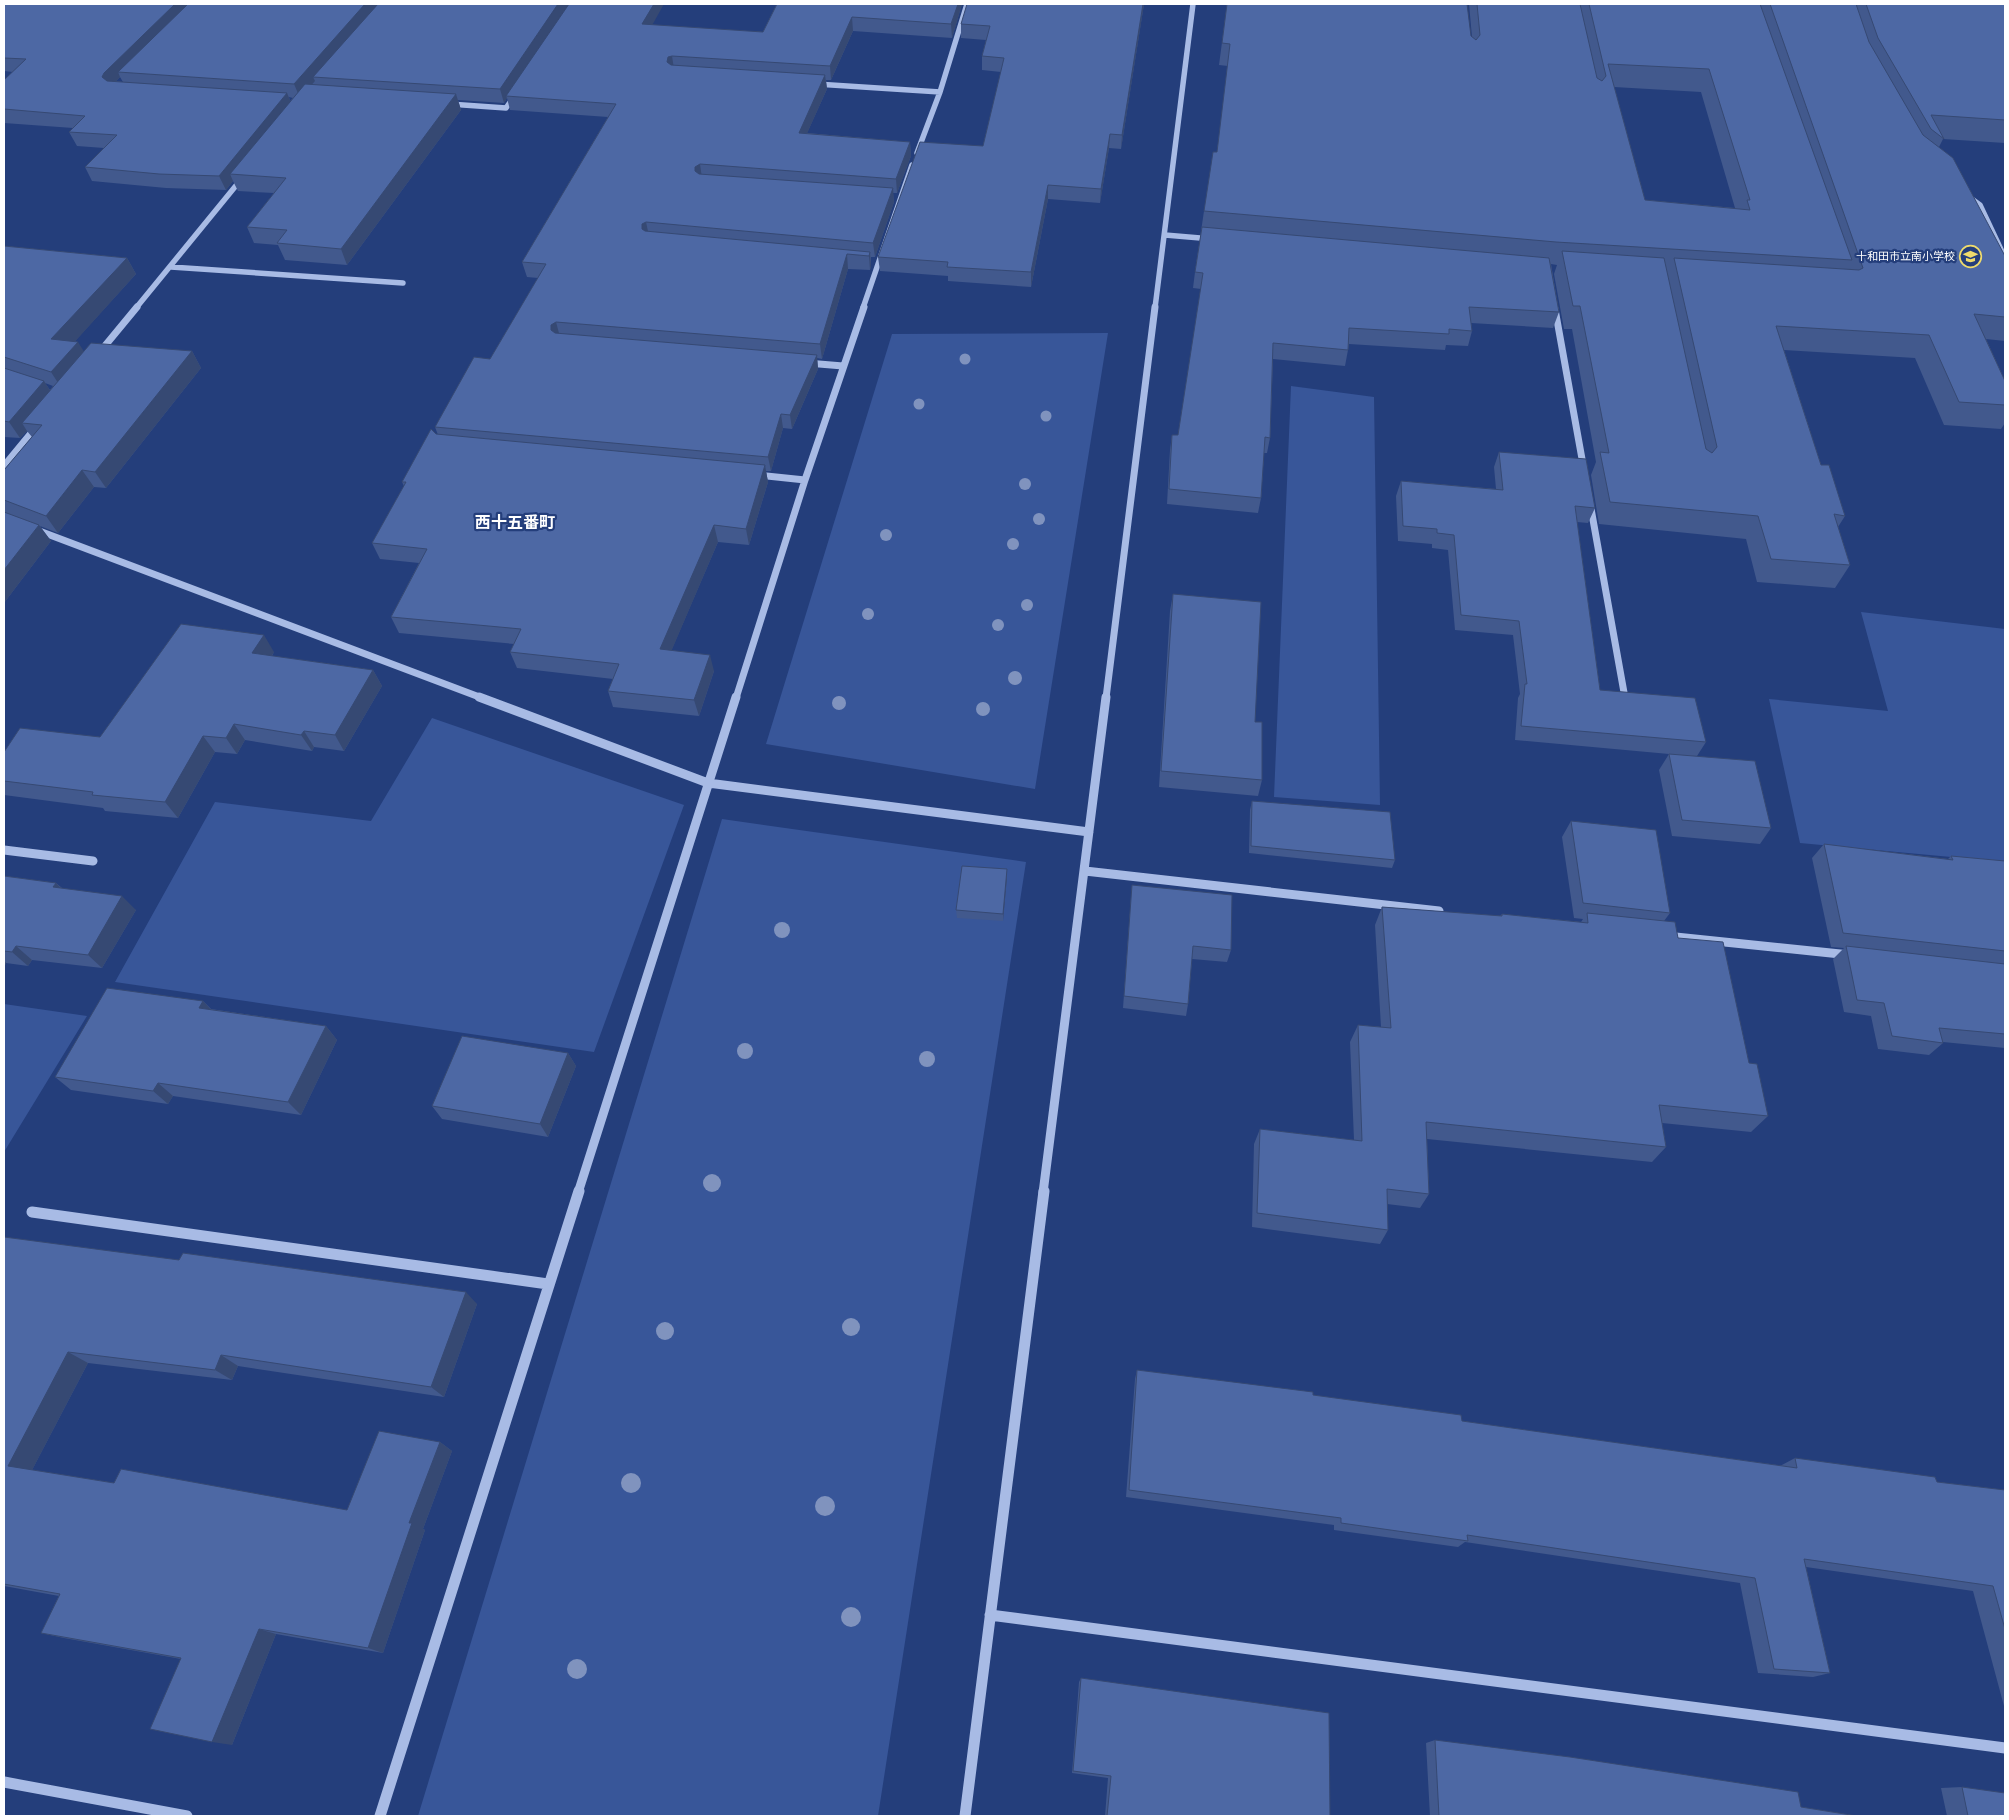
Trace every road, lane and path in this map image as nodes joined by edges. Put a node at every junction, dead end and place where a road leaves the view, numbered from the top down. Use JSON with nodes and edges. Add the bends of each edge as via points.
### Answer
{"nodes":[{"id":1,"x":968,"y":4,"type":"edge"},
{"id":2,"x":1193,"y":4,"type":"edge"},
{"id":3,"x":812,"y":83,"type":"edge"},
{"id":4,"x":517,"y":92,"type":"edge"},
{"id":5,"x":940,"y":92,"type":"junction"},
{"id":6,"x":437,"y":103,"type":"edge"},
{"id":7,"x":246,"y":173,"type":"edge"},
{"id":8,"x":1965,"y":194,"type":"edge"},
{"id":9,"x":889,"y":197,"type":"edge"},
{"id":10,"x":899,"y":198,"type":"junction"},
{"id":11,"x":1164,"y":235,"type":"junction"},
{"id":12,"x":1224,"y":240,"type":"edge"},
{"id":13,"x":2005,"y":258,"type":"edge"},
{"id":14,"x":867,"y":262,"type":"edge"},
{"id":15,"x":877,"y":262,"type":"junction"},
{"id":16,"x":171,"y":267,"type":"junction"},
{"id":17,"x":404,"y":283,"type":"dead end"},
{"id":18,"x":1553,"y":298,"type":"edge"},
{"id":19,"x":95,"y":358,"type":"edge"},
{"id":20,"x":804,"y":363,"type":"edge"},
{"id":21,"x":843,"y":366,"type":"junction"},
{"id":22,"x":39,"y":424,"type":"edge"},
{"id":23,"x":4,"y":466,"type":"edge"},
{"id":24,"x":746,"y":474,"type":"edge"},
{"id":25,"x":1585,"y":474,"type":"edge"},
{"id":26,"x":805,"y":480,"type":"junction"},
{"id":27,"x":1588,"y":494,"type":"edge"},
{"id":28,"x":22,"y":525,"type":"edge"},
{"id":29,"x":1625,"y":699,"type":"edge"},
{"id":30,"x":708,"y":783,"type":"junction"},
{"id":31,"x":1089,"y":832,"type":"junction"},
{"id":32,"x":4,"y":850,"type":"edge"},
{"id":33,"x":93,"y":861,"type":"dead end"},
{"id":34,"x":1084,"y":871,"type":"junction"},
{"id":35,"x":1445,"y":912,"type":"edge"},
{"id":36,"x":1652,"y":934,"type":"edge"},
{"id":37,"x":1858,"y":956,"type":"edge"},
{"id":38,"x":32,"y":1212,"type":"dead end"},
{"id":39,"x":548,"y":1284,"type":"junction"},
{"id":40,"x":990,"y":1615,"type":"junction"},
{"id":41,"x":2005,"y":1748,"type":"edge"},
{"id":42,"x":4,"y":1782,"type":"edge"},
{"id":43,"x":187,"y":1816,"type":"edge"},
{"id":44,"x":380,"y":1816,"type":"edge"},
{"id":45,"x":965,"y":1816,"type":"edge"}],
"edges":[{"from":1,"to":5,"type":"street"},
{"from":2,"to":11,"type":"street"},
{"from":3,"to":5,"type":"street"},
{"from":4,"to":6,"type":"street","via":[[506,108]]},
{"from":5,"to":10,"type":"street"},
{"from":7,"to":16,"type":"street"},
{"from":8,"to":13,"type":"street","via":[[1980,206]]},
{"from":9,"to":10,"type":"street"},
{"from":10,"to":15,"type":"street"},
{"from":11,"to":12,"type":"street"},
{"from":11,"to":31,"type":"street"},
{"from":14,"to":15,"type":"street"},
{"from":15,"to":21,"type":"street"},
{"from":16,"to":17,"type":"street"},
{"from":16,"to":19,"type":"street"},
{"from":18,"to":25,"type":"street"},
{"from":20,"to":21,"type":"street"},
{"from":21,"to":26,"type":"street"},
{"from":22,"to":23,"type":"street"},
{"from":24,"to":26,"type":"street"},
{"from":26,"to":30,"type":"street"},
{"from":27,"to":29,"type":"street"},
{"from":28,"to":30,"type":"street"},
{"from":30,"to":31,"type":"street"},
{"from":30,"to":39,"type":"street"},
{"from":31,"to":34,"type":"street"},
{"from":32,"to":33,"type":"street"},
{"from":34,"to":35,"type":"street"},
{"from":34,"to":40,"type":"street"},
{"from":36,"to":37,"type":"street"},
{"from":38,"to":39,"type":"street"},
{"from":39,"to":44,"type":"street"},
{"from":40,"to":41,"type":"street"},
{"from":40,"to":45,"type":"street"},
{"from":42,"to":43,"type":"street"}]}
